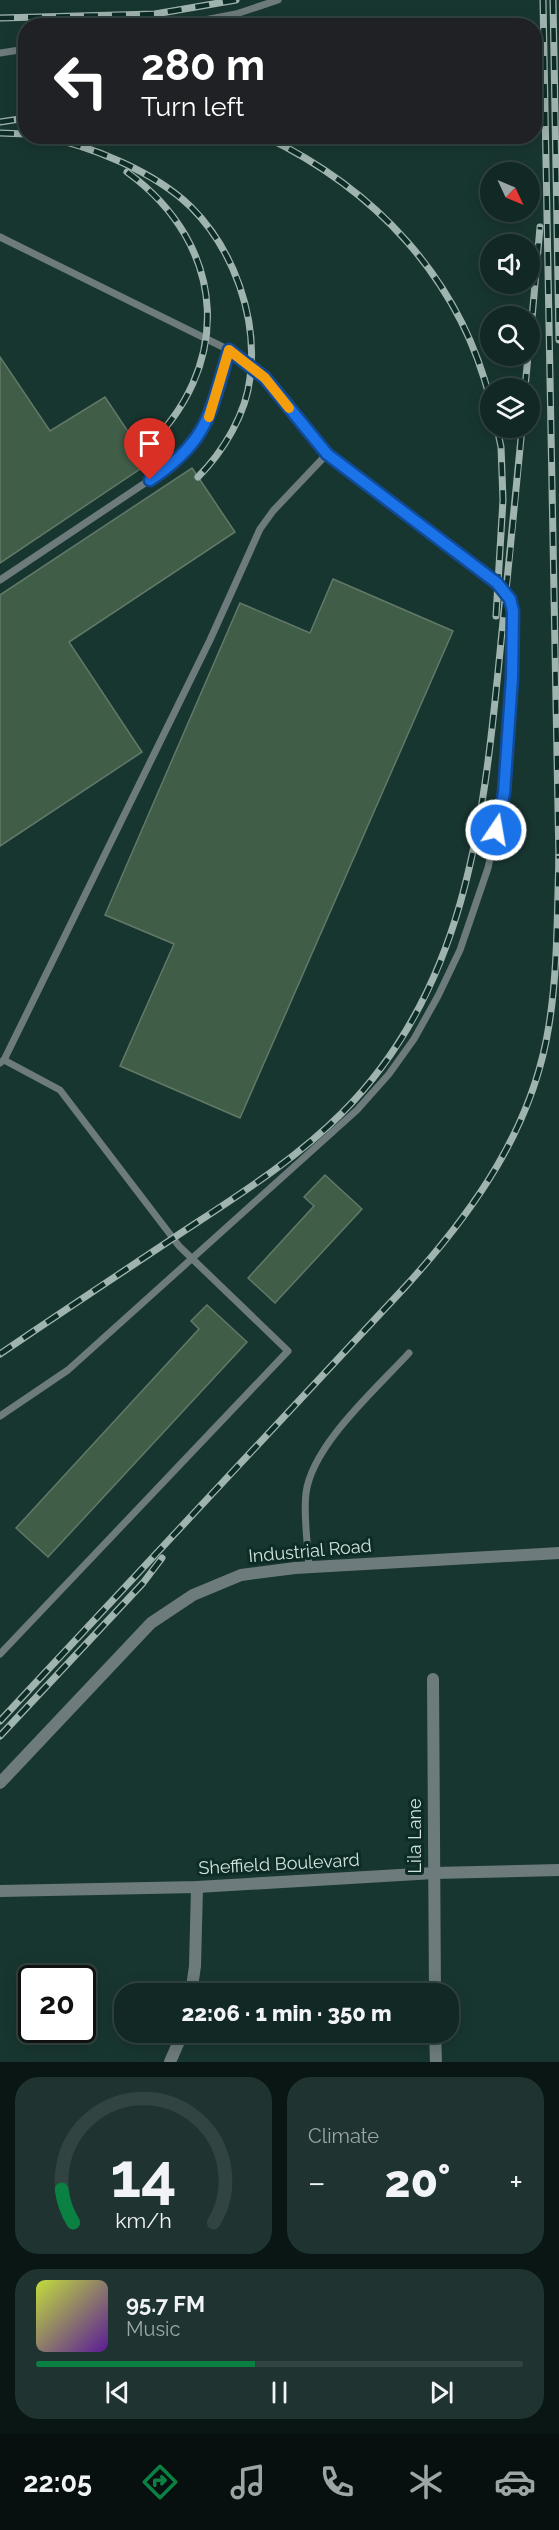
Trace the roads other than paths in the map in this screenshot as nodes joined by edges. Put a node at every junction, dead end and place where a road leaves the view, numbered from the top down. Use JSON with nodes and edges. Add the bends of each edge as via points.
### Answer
{"nodes":[{"id":1,"x":278,"y":0,"type":"edge"},
{"id":2,"x":215,"y":18,"type":"edge"},
{"id":3,"x":18,"y":50,"type":"edge"},
{"id":4,"x":0,"y":53,"type":"edge"},
{"id":5,"x":1,"y":238,"type":"edge"},
{"id":6,"x":229,"y":350,"type":"junction"},
{"id":7,"x":327,"y":454,"type":"junction"},
{"id":8,"x":0,"y":580,"type":"edge"},
{"id":9,"x":2,"y":1061,"type":"edge"},
{"id":10,"x":190,"y":1258,"type":"junction"},
{"id":11,"x":409,"y":1353,"type":"dead end"},
{"id":12,"x":0,"y":1416,"type":"edge"},
{"id":13,"x":559,"y":1553,"type":"edge"},
{"id":14,"x":309,"y":1567,"type":"junction"},
{"id":15,"x":0,"y":1654,"type":"edge"},
{"id":16,"x":433,"y":1679,"type":"dead end"},
{"id":17,"x":0,"y":1783,"type":"edge"},
{"id":18,"x":559,"y":1870,"type":"edge"},
{"id":19,"x":434,"y":1873,"type":"junction"},
{"id":20,"x":197,"y":1887,"type":"junction"},
{"id":21,"x":0,"y":1891,"type":"edge"},
{"id":22,"x":192,"y":1983,"type":"edge"},
{"id":23,"x":435,"y":1983,"type":"edge"},
{"id":24,"x":178,"y":2043,"type":"edge"},
{"id":25,"x":435,"y":2043,"type":"edge"},
{"id":26,"x":170,"y":2062,"type":"edge"},
{"id":27,"x":436,"y":2062,"type":"edge"}],
"edges":[{"from":1,"to":2,"type":"lane"},
{"from":3,"to":4,"type":"lane"},
{"from":5,"to":6,"type":"lane"},
{"from":6,"to":7,"type":"lane","via":[[265,378]]},
{"from":6,"to":8,"type":"lane","via":[[208,420],[185,453]]},
{"from":7,"to":9,"type":"lane","via":[[260,529],[210,640]]},
{"from":7,"to":10,"type":"lane","via":[[497,583],[510,599],[512,678],[504,793],[488,868],[460,950],[414,1039],[357,1110]]},
{"from":9,"to":10,"type":"lane","via":[[60,1090]]},
{"from":10,"to":12,"type":"lane","via":[[68,1370]]},
{"from":10,"to":15,"type":"lane","via":[[288,1351]]},
{"from":11,"to":14,"type":"lane","via":[[327,1442],[311,1469],[306,1494]]},
{"from":13,"to":14,"type":"street","name":"Industrial Road"},
{"from":14,"to":17,"type":"street","name":"Industrial Road","via":[[241,1575],[193,1596],[151,1623]]},
{"from":16,"to":19,"type":"street","name":"Lila Lane"},
{"from":18,"to":19,"type":"street","name":"Sheffield Boulevard"},
{"from":19,"to":20,"type":"street","name":"Sheffield Boulevard"},
{"from":19,"to":23,"type":"street","name":"Lila Lane"},
{"from":20,"to":21,"type":"street","name":"Sheffield Boulevard"},
{"from":20,"to":22,"type":"street"},
{"from":24,"to":26,"type":"street"},
{"from":25,"to":27,"type":"street"}]}
